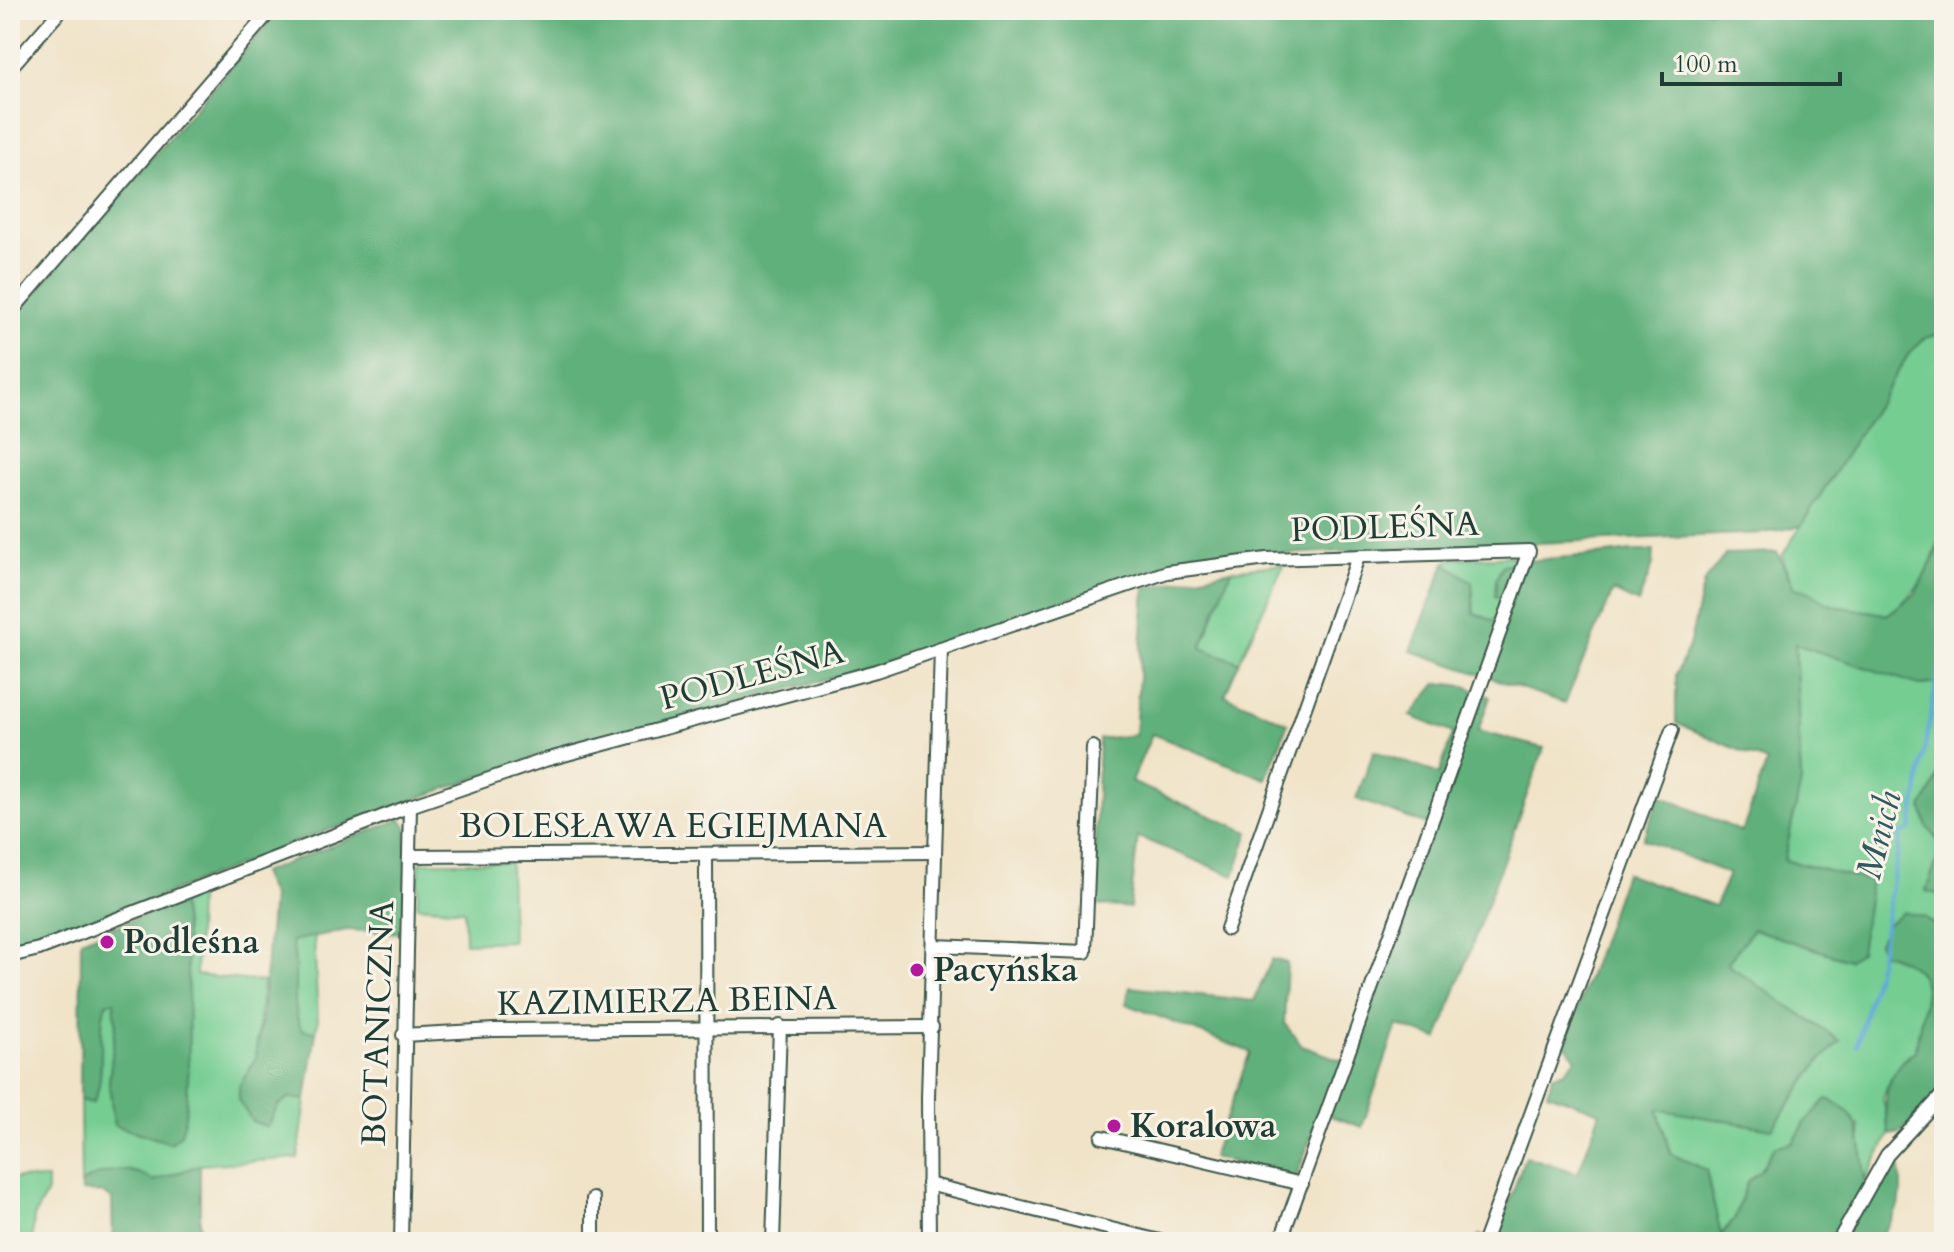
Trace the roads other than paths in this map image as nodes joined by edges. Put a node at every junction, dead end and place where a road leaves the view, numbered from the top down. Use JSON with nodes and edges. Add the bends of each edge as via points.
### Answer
{"nodes":[{"id":1,"x":61,"y":10,"type":"edge"},
{"id":2,"x":271,"y":10,"type":"edge"},
{"id":3,"x":10,"y":68,"type":"edge"},
{"id":4,"x":10,"y":313,"type":"edge"},
{"id":5,"x":1358,"y":557,"type":"junction"},
{"id":6,"x":941,"y":649,"type":"junction"},
{"id":7,"x":1672,"y":730,"type":"dead end"},
{"id":8,"x":1093,"y":747,"type":"dead end"},
{"id":9,"x":410,"y":806,"type":"junction"},
{"id":10,"x":935,"y":852,"type":"junction"},
{"id":11,"x":706,"y":854,"type":"junction"},
{"id":12,"x":412,"y":856,"type":"junction"},
{"id":13,"x":1227,"y":929,"type":"dead end"},
{"id":14,"x":935,"y":946,"type":"junction"},
{"id":15,"x":10,"y":956,"type":"edge"},
{"id":16,"x":780,"y":1026,"type":"junction"},
{"id":17,"x":932,"y":1027,"type":"junction"},
{"id":18,"x":707,"y":1030,"type":"junction"},
{"id":19,"x":403,"y":1035,"type":"junction"},
{"id":20,"x":1944,"y":1093,"type":"edge"},
{"id":21,"x":1102,"y":1137,"type":"dead end"},
{"id":22,"x":928,"y":1184,"type":"junction"},
{"id":23,"x":1302,"y":1184,"type":"junction"},
{"id":24,"x":593,"y":1199,"type":"dead end"},
{"id":25,"x":401,"y":1242,"type":"edge"},
{"id":26,"x":593,"y":1242,"type":"edge"},
{"id":27,"x":707,"y":1242,"type":"edge"},
{"id":28,"x":773,"y":1242,"type":"edge"},
{"id":29,"x":929,"y":1242,"type":"edge"},
{"id":30,"x":1164,"y":1242,"type":"edge"},
{"id":31,"x":1280,"y":1242,"type":"edge"},
{"id":32,"x":1484,"y":1242,"type":"edge"},
{"id":33,"x":1838,"y":1242,"type":"edge"}],
"edges":[{"from":1,"to":3,"type":"street"},
{"from":2,"to":4,"type":"street"},
{"from":5,"to":6,"type":"street","name":"PODLEŚNA","via":[[1267,559],[1167,572]]},
{"from":5,"to":13,"type":"street"},
{"from":5,"to":23,"type":"street","name":"PODLEŚNA","via":[[1529,551]]},
{"from":6,"to":9,"type":"street","name":"PODLEŚNA","via":[[545,760]]},
{"from":6,"to":10,"type":"street"},
{"from":7,"to":32,"type":"street"},
{"from":8,"to":14,"type":"street","via":[[1085,952]]},
{"from":9,"to":12,"type":"street","name":"BOTANICZNA"},
{"from":9,"to":15,"type":"street","name":"PODLEŚNA"},
{"from":10,"to":11,"type":"street","name":"BOLESŁAWA EGIEJMANA"},
{"from":10,"to":14,"type":"street"},
{"from":11,"to":12,"type":"street","name":"BOLESŁAWA EGIEJMANA"},
{"from":11,"to":18,"type":"street"},
{"from":12,"to":19,"type":"street","name":"BOTANICZNA"},
{"from":14,"to":17,"type":"street"},
{"from":16,"to":17,"type":"street","name":"KAZIMIERZA BEINA"},
{"from":16,"to":18,"type":"street","name":"KAZIMIERZA BEINA"},
{"from":16,"to":28,"type":"street"},
{"from":17,"to":22,"type":"street"},
{"from":18,"to":19,"type":"street","name":"KAZIMIERZA BEINA"},
{"from":18,"to":27,"type":"street"},
{"from":19,"to":25,"type":"street","name":"BOTANICZNA"},
{"from":20,"to":33,"type":"street","via":[[1887,1155]]},
{"from":21,"to":23,"type":"street"},
{"from":22,"to":29,"type":"street"},
{"from":22,"to":30,"type":"street"},
{"from":23,"to":31,"type":"street"},
{"from":24,"to":26,"type":"street"}]}
